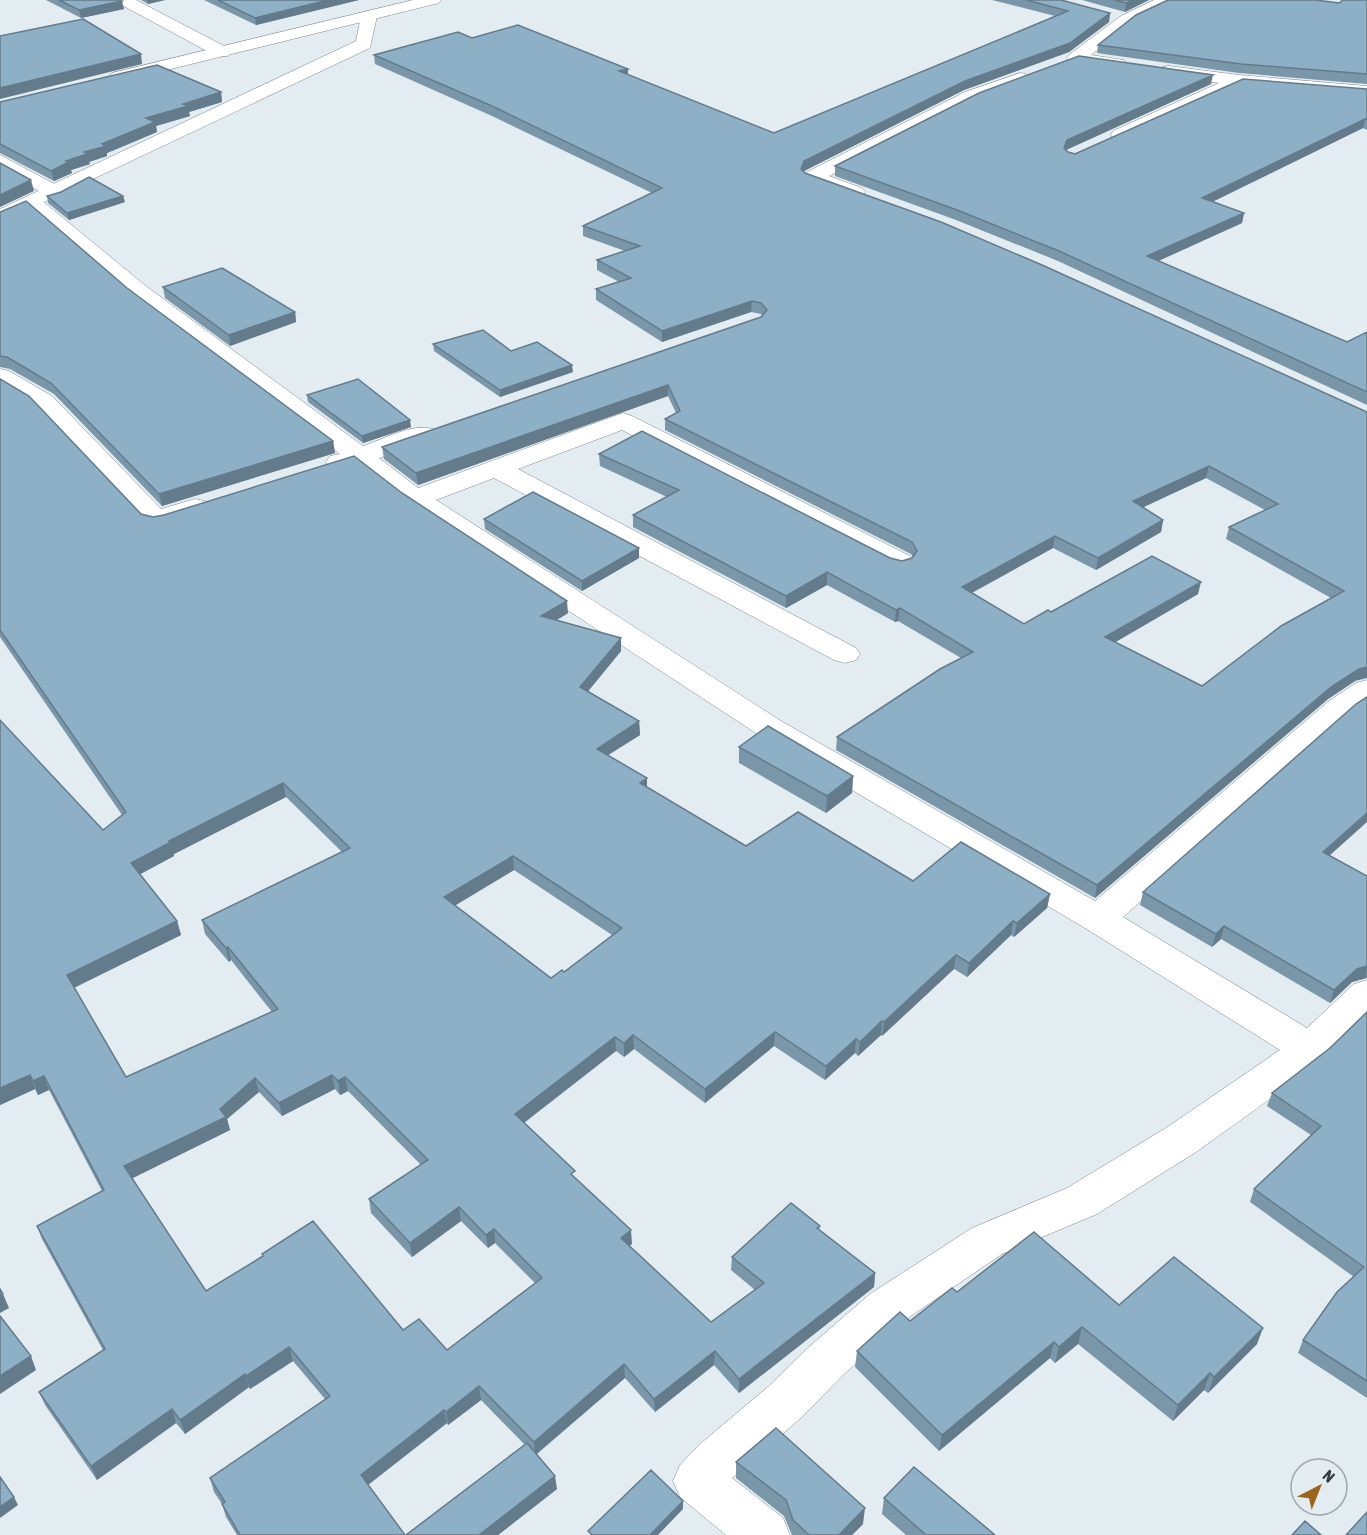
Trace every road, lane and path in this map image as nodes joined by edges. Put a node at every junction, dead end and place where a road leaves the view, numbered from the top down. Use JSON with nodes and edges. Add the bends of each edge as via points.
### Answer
{"nodes":[{"id":1,"x":124,"y":0,"type":"edge"},
{"id":2,"x":433,"y":0,"type":"edge"},
{"id":3,"x":1167,"y":0,"type":"edge"},
{"id":4,"x":1106,"y":14,"type":"edge"},
{"id":5,"x":369,"y":16,"type":"junction"},
{"id":6,"x":1127,"y":19,"type":"junction"},
{"id":7,"x":222,"y":52,"type":"junction"},
{"id":8,"x":1076,"y":58,"type":"junction"},
{"id":9,"x":1133,"y":66,"type":"edge"},
{"id":10,"x":1156,"y":69,"type":"edge"},
{"id":11,"x":1239,"y":80,"type":"junction"},
{"id":12,"x":100,"y":82,"type":"edge"},
{"id":13,"x":1367,"y":91,"type":"edge"},
{"id":14,"x":1105,"y":142,"type":"edge"},
{"id":15,"x":0,"y":161,"type":"edge"},
{"id":16,"x":55,"y":192,"type":"junction"},
{"id":17,"x":877,"y":199,"type":"edge"},
{"id":18,"x":33,"y":202,"type":"junction"},
{"id":19,"x":0,"y":217,"type":"edge"},
{"id":20,"x":0,"y":376,"type":"edge"},
{"id":21,"x":449,"y":425,"type":"edge"},
{"id":22,"x":360,"y":456,"type":"junction"},
{"id":23,"x":496,"y":468,"type":"junction"},
{"id":24,"x":314,"y":470,"type":"edge"},
{"id":25,"x":415,"y":498,"type":"junction"},
{"id":26,"x":212,"y":501,"type":"edge"},
{"id":27,"x":900,"y":562,"type":"edge"},
{"id":28,"x":845,"y":654,"type":"dead end"},
{"id":29,"x":1367,"y":690,"type":"edge"},
{"id":30,"x":1098,"y":919,"type":"junction"},
{"id":31,"x":1367,"y":994,"type":"edge"},
{"id":32,"x":1310,"y":1050,"type":"junction"},
{"id":33,"x":765,"y":1535,"type":"edge"}],
"edges":[{"from":1,"to":7,"type":"street"},
{"from":2,"to":5,"type":"street"},
{"from":3,"to":6,"type":"street"},
{"from":4,"to":6,"type":"street"},
{"from":5,"to":7,"type":"street"},
{"from":5,"to":16,"type":"street","via":[[364,44]]},
{"from":6,"to":8,"type":"street"},
{"from":7,"to":12,"type":"street"},
{"from":8,"to":9,"type":"street"},
{"from":8,"to":17,"type":"street","via":[[971,96],[812,177]]},
{"from":10,"to":11,"type":"street"},
{"from":11,"to":13,"type":"street"},
{"from":11,"to":14,"type":"street"},
{"from":15,"to":16,"type":"street"},
{"from":16,"to":18,"type":"street"},
{"from":18,"to":19,"type":"street"},
{"from":18,"to":22,"type":"street","via":[[139,292]]},
{"from":20,"to":26,"type":"street","via":[[43,401],[156,519]]},
{"from":21,"to":22,"type":"street"},
{"from":22,"to":24,"type":"street"},
{"from":22,"to":25,"type":"street"},
{"from":23,"to":25,"type":"street"},
{"from":23,"to":27,"type":"street","via":[[623,421]]},
{"from":23,"to":28,"type":"street"},
{"from":25,"to":30,"type":"street","via":[[770,728]]},
{"from":29,"to":30,"type":"street","via":[[1340,708]]},
{"from":30,"to":32,"type":"street"},
{"from":31,"to":32,"type":"street"},
{"from":32,"to":33,"type":"street","via":[[1181,1140],[1082,1201],[987,1241],[886,1308],[826,1361],[697,1481]]}]}
